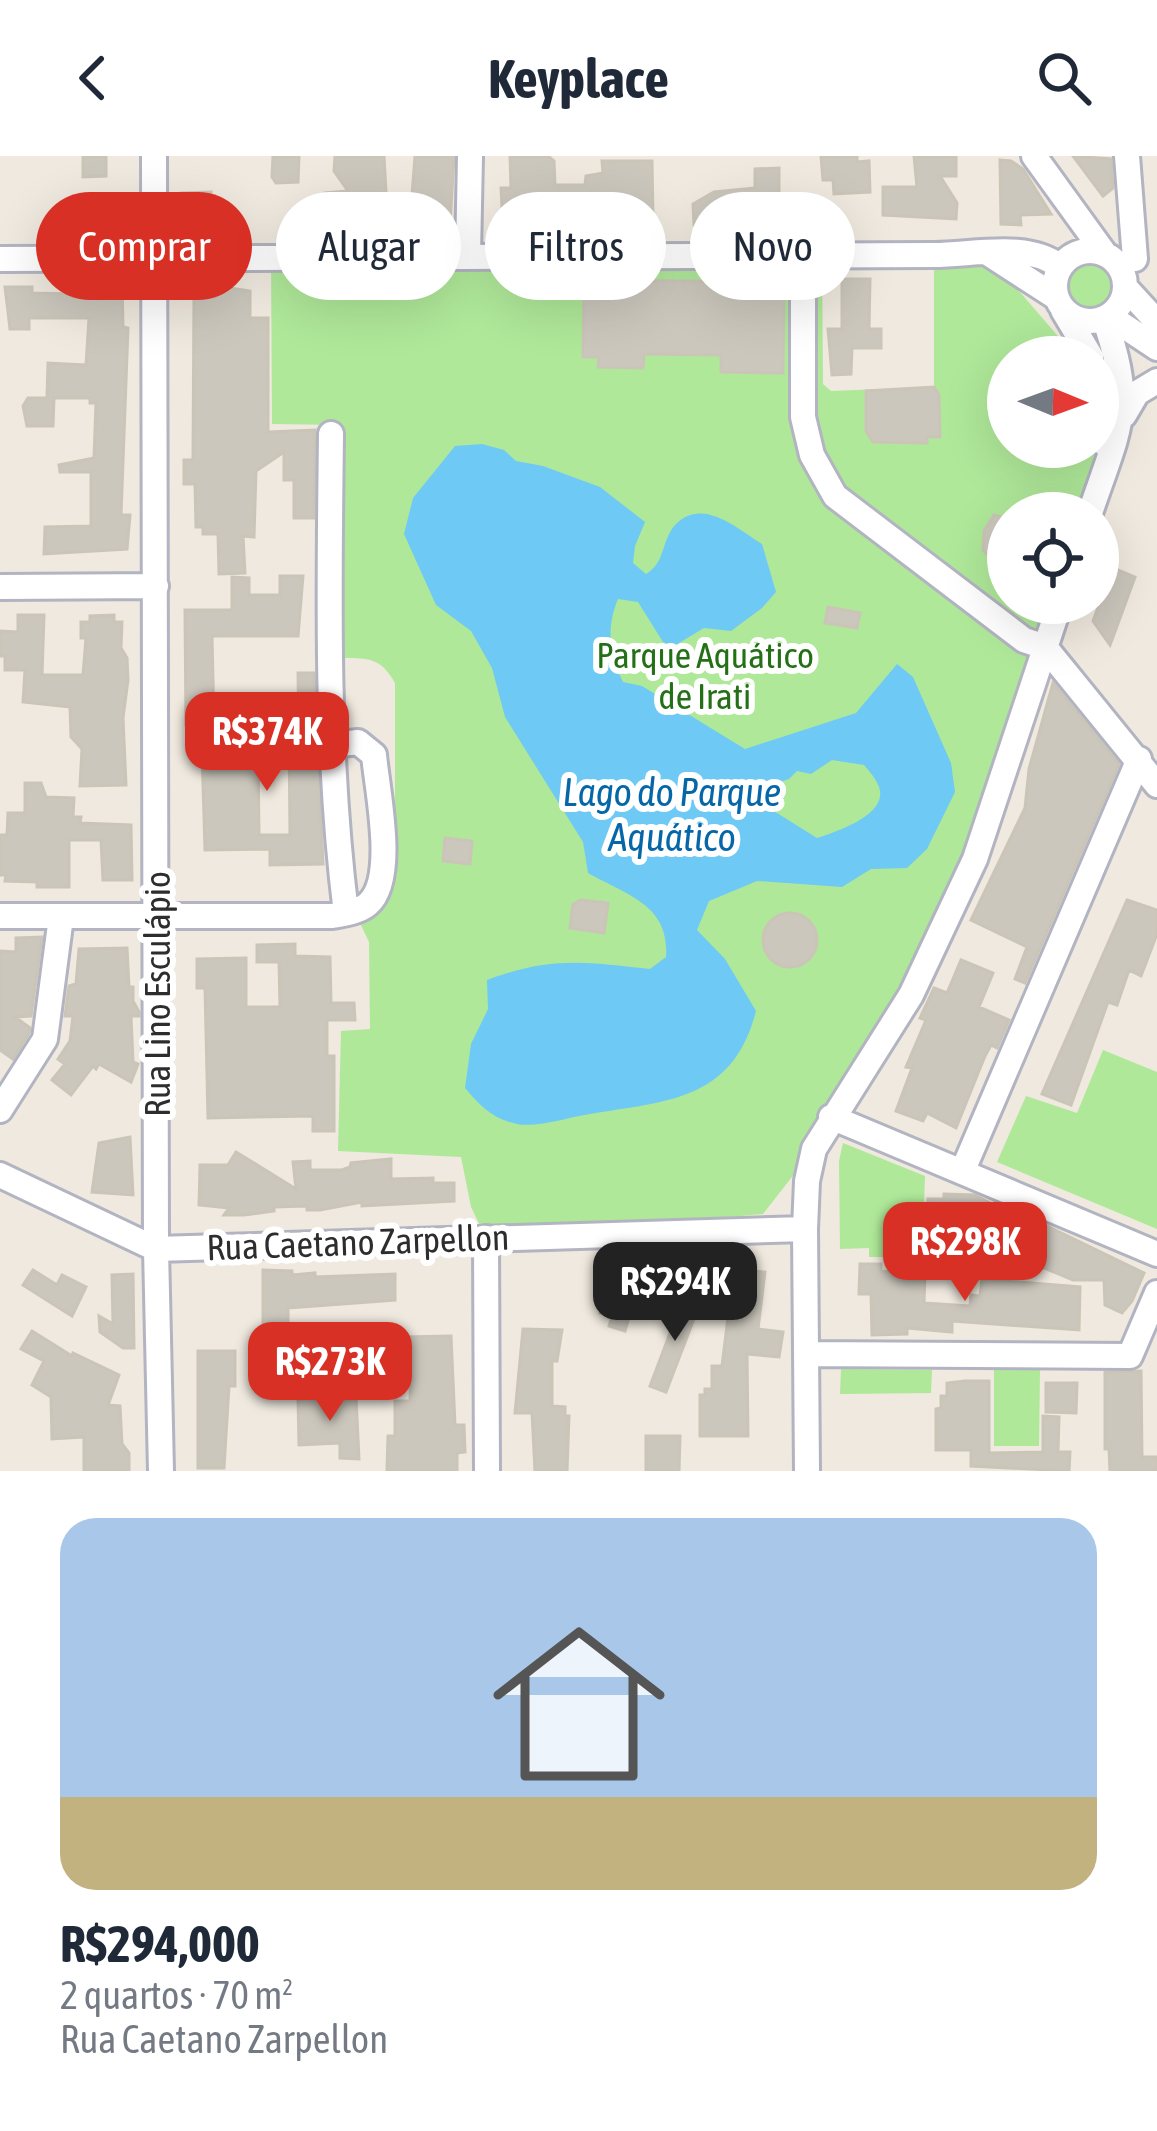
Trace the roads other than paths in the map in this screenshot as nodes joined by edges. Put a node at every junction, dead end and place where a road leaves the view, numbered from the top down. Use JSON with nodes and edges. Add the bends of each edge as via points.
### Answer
{"nodes":[{"id":1,"x":154,"y":156,"type":"edge"},
{"id":2,"x":470,"y":156,"type":"edge"},
{"id":3,"x":1034,"y":156,"type":"edge"},
{"id":4,"x":1126,"y":156,"type":"edge"},
{"id":5,"x":154,"y":192,"type":"edge"},
{"id":6,"x":1062,"y":194,"type":"junction"},
{"id":7,"x":855,"y":254,"type":"edge"},
{"id":8,"x":989,"y":254,"type":"junction"},
{"id":9,"x":690,"y":255,"type":"edge"},
{"id":10,"x":468,"y":256,"type":"junction"},
{"id":11,"x":252,"y":258,"type":"edge"},
{"id":12,"x":0,"y":259,"type":"edge"},
{"id":13,"x":36,"y":259,"type":"edge"},
{"id":14,"x":1064,"y":263,"type":"junction"},
{"id":15,"x":1129,"y":265,"type":"edge"},
{"id":16,"x":154,"y":300,"type":"edge"},
{"id":17,"x":803,"y":300,"type":"edge"},
{"id":18,"x":1059,"y":303,"type":"junction"},
{"id":19,"x":1106,"y":317,"type":"junction"},
{"id":20,"x":1157,"y":322,"type":"edge"},
{"id":21,"x":1079,"y":336,"type":"edge"},
{"id":22,"x":1157,"y":349,"type":"edge"},
{"id":23,"x":1157,"y":381,"type":"edge"},
{"id":24,"x":1123,"y":417,"type":"junction"},
{"id":25,"x":331,"y":434,"type":"dead end"},
{"id":26,"x":1103,"y":468,"type":"edge"},
{"id":27,"x":1103,"y":476,"type":"junction"},
{"id":28,"x":1097,"y":492,"type":"edge"},
{"id":29,"x":156,"y":586,"type":"junction"},
{"id":30,"x":0,"y":587,"type":"edge"},
{"id":31,"x":1053,"y":624,"type":"edge"},
{"id":32,"x":1045,"y":647,"type":"junction"},
{"id":33,"x":333,"y":745,"type":"junction"},
{"id":34,"x":1139,"y":760,"type":"junction"},
{"id":35,"x":1157,"y":785,"type":"edge"},
{"id":36,"x":346,"y":914,"type":"junction"},
{"id":37,"x":158,"y":915,"type":"junction"},
{"id":38,"x":0,"y":916,"type":"edge"},
{"id":39,"x":61,"y":917,"type":"junction"},
{"id":40,"x":0,"y":1110,"type":"edge"},
{"id":41,"x":831,"y":1117,"type":"junction"},
{"id":42,"x":963,"y":1170,"type":"junction"},
{"id":43,"x":0,"y":1174,"type":"edge"},
{"id":44,"x":806,"y":1229,"type":"junction"},
{"id":45,"x":485,"y":1238,"type":"junction"},
{"id":46,"x":156,"y":1249,"type":"junction"},
{"id":47,"x":1157,"y":1254,"type":"edge"},
{"id":48,"x":1157,"y":1293,"type":"edge"},
{"id":49,"x":807,"y":1354,"type":"junction"},
{"id":50,"x":161,"y":1471,"type":"edge"},
{"id":51,"x":488,"y":1471,"type":"edge"},
{"id":52,"x":807,"y":1471,"type":"edge"}],
"edges":[{"from":1,"to":5,"type":"street","name":"Rua Lino Esculápio"},
{"from":2,"to":10,"type":"street"},
{"from":3,"to":6,"type":"street"},
{"from":4,"to":15,"type":"street"},
{"from":6,"to":14,"type":"street","via":[[1073,235]]},
{"from":6,"to":15,"type":"street"},
{"from":7,"to":8,"type":"street"},
{"from":8,"to":14,"type":"street","via":[[1022,251]]},
{"from":8,"to":18,"type":"street"},
{"from":9,"to":10,"type":"street"},
{"from":10,"to":11,"type":"street"},
{"from":12,"to":13,"type":"street"},
{"from":14,"to":15,"type":"street","via":[[1085,250]]},
{"from":14,"to":18,"type":"street","via":[[1054,288]]},
{"from":15,"to":19,"type":"street","via":[[1118,307]]},
{"from":15,"to":20,"type":"street"},
{"from":16,"to":29,"type":"street","name":"Rua Lino Esculápio"},
{"from":17,"to":32,"type":"street","via":[[802,417],[836,496],[1024,640]]},
{"from":18,"to":19,"type":"street","via":[[1077,319]]},
{"from":18,"to":21,"type":"street"},
{"from":19,"to":22,"type":"street"},
{"from":19,"to":24,"type":"street"},
{"from":23,"to":24,"type":"street","via":[[1137,393]]},
{"from":24,"to":27,"type":"street"},
{"from":25,"to":33,"type":"street"},
{"from":26,"to":27,"type":"street"},
{"from":27,"to":28,"type":"street"},
{"from":29,"to":30,"type":"street"},
{"from":29,"to":37,"type":"street","name":"Rua Lino Esculápio"},
{"from":31,"to":32,"type":"street"},
{"from":32,"to":34,"type":"street"},
{"from":32,"to":41,"type":"street","via":[[975,859],[911,994]]},
{"from":33,"to":36,"type":"street"},
{"from":33,"to":36,"type":"street","via":[[358,742],[374,755],[384,864],[370,903]]},
{"from":34,"to":35,"type":"street"},
{"from":34,"to":42,"type":"street"},
{"from":36,"to":37,"type":"street"},
{"from":37,"to":39,"type":"street"},
{"from":37,"to":46,"type":"street","name":"Rua Lino Esculápio"},
{"from":38,"to":39,"type":"street"},
{"from":39,"to":40,"type":"street","via":[[45,1039]]},
{"from":41,"to":42,"type":"street"},
{"from":41,"to":44,"type":"street","via":[[814,1149]]},
{"from":42,"to":47,"type":"street"},
{"from":43,"to":46,"type":"street","name":"Rua Caetano Zarpellon"},
{"from":44,"to":45,"type":"street","name":"Rua Caetano Zarpellon"},
{"from":44,"to":49,"type":"street"},
{"from":45,"to":46,"type":"street","name":"Rua Caetano Zarpellon"},
{"from":45,"to":51,"type":"street"},
{"from":46,"to":50,"type":"street","name":"Rua Lino Esculápio"},
{"from":48,"to":49,"type":"street","via":[[1130,1356]]},
{"from":49,"to":52,"type":"street"}]}
